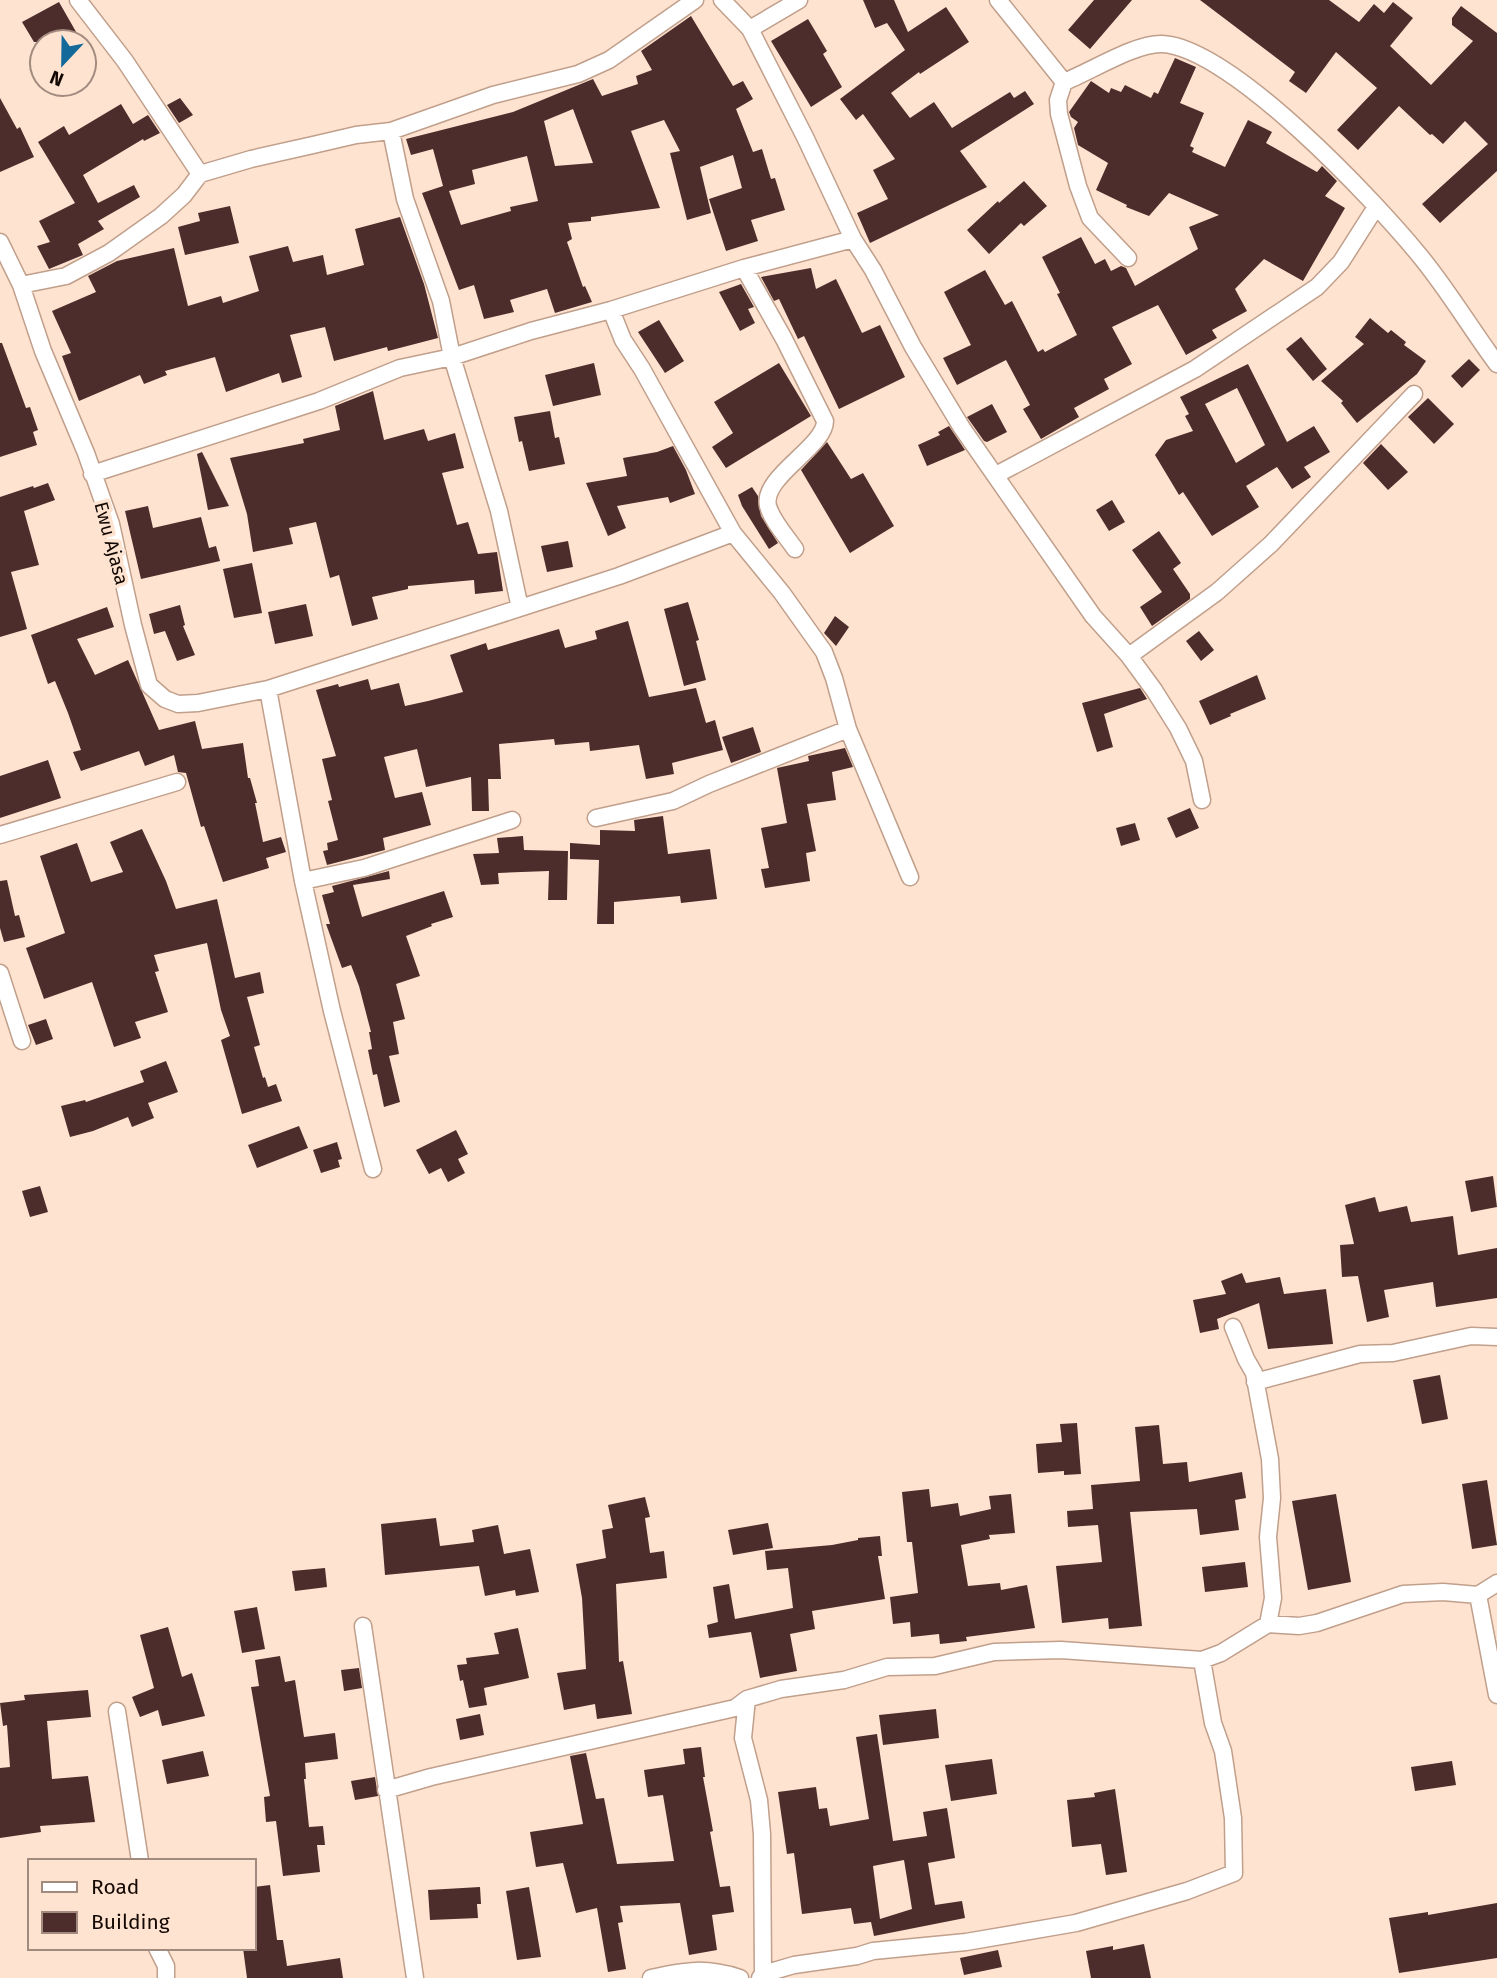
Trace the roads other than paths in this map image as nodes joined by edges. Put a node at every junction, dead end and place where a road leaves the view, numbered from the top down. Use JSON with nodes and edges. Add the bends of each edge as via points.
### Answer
{"nodes":[{"id":1,"x":78,"y":0,"type":"edge"},
{"id":2,"x":695,"y":0,"type":"edge"},
{"id":3,"x":722,"y":0,"type":"edge"},
{"id":4,"x":799,"y":0,"type":"edge"},
{"id":5,"x":998,"y":0,"type":"edge"},
{"id":6,"x":750,"y":29,"type":"junction"},
{"id":7,"x":1064,"y":82,"type":"junction"},
{"id":8,"x":391,"y":131,"type":"junction"},
{"id":9,"x":200,"y":174,"type":"junction"},
{"id":10,"x":1376,"y":207,"type":"junction"},
{"id":11,"x":853,"y":239,"type":"junction"},
{"id":12,"x":0,"y":242,"type":"edge"},
{"id":13,"x":1128,"y":258,"type":"dead end"},
{"id":14,"x":744,"y":268,"type":"junction"},
{"id":15,"x":21,"y":285,"type":"junction"},
{"id":16,"x":611,"y":310,"type":"junction"},
{"id":17,"x":452,"y":357,"type":"junction"},
{"id":18,"x":1497,"y":364,"type":"edge"},
{"id":19,"x":1414,"y":394,"type":"dead end"},
{"id":20,"x":92,"y":474,"type":"junction"},
{"id":21,"x":996,"y":475,"type":"junction"},
{"id":22,"x":733,"y":533,"type":"junction"},
{"id":23,"x":795,"y":549,"type":"dead end"},
{"id":24,"x":520,"y":608,"type":"junction"},
{"id":25,"x":1129,"y":656,"type":"junction"},
{"id":26,"x":268,"y":689,"type":"junction"},
{"id":27,"x":848,"y":729,"type":"junction"},
{"id":28,"x":177,"y":782,"type":"dead end"},
{"id":29,"x":1202,"y":800,"type":"dead end"},
{"id":30,"x":596,"y":818,"type":"dead end"},
{"id":31,"x":512,"y":820,"type":"dead end"},
{"id":32,"x":0,"y":835,"type":"edge"},
{"id":33,"x":910,"y":877,"type":"dead end"},
{"id":34,"x":303,"y":881,"type":"junction"},
{"id":35,"x":0,"y":973,"type":"edge"},
{"id":36,"x":22,"y":1041,"type":"dead end"},
{"id":37,"x":373,"y":1169,"type":"dead end"},
{"id":38,"x":1233,"y":1327,"type":"dead end"},
{"id":39,"x":1497,"y":1337,"type":"edge"},
{"id":40,"x":1255,"y":1382,"type":"junction"},
{"id":41,"x":1497,"y":1583,"type":"edge"},
{"id":42,"x":1478,"y":1595,"type":"junction"},
{"id":43,"x":1268,"y":1623,"type":"junction"},
{"id":44,"x":363,"y":1626,"type":"dead end"},
{"id":45,"x":1202,"y":1660,"type":"junction"},
{"id":46,"x":1497,"y":1695,"type":"edge"},
{"id":47,"x":747,"y":1699,"type":"junction"},
{"id":48,"x":117,"y":1711,"type":"dead end"},
{"id":49,"x":386,"y":1790,"type":"junction"},
{"id":50,"x":140,"y":1859,"type":"edge"},
{"id":51,"x":158,"y":1950,"type":"edge"},
{"id":52,"x":763,"y":1977,"type":"edge"},
{"id":53,"x":166,"y":1978,"type":"edge"},
{"id":54,"x":415,"y":1978,"type":"edge"},
{"id":55,"x":651,"y":1978,"type":"edge"},
{"id":56,"x":740,"y":1978,"type":"edge"}],
"edges":[{"from":1,"to":9,"type":"street"},
{"from":2,"to":8,"type":"street","via":[[609,60]]},
{"from":3,"to":6,"type":"street"},
{"from":4,"to":6,"type":"street"},
{"from":5,"to":7,"type":"street"},
{"from":6,"to":11,"type":"street"},
{"from":7,"to":10,"type":"street","via":[[1142,47],[1165,44],[1183,50],[1216,65],[1266,101]]},
{"from":7,"to":13,"type":"street","via":[[1059,114],[1078,186],[1090,218]]},
{"from":8,"to":9,"type":"street","via":[[356,135]]},
{"from":8,"to":17,"type":"street","via":[[405,199],[441,301]]},
{"from":9,"to":15,"type":"street","via":[[161,216],[109,253],[66,276]]},
{"from":10,"to":18,"type":"street","via":[[1421,257]]},
{"from":10,"to":21,"type":"street","via":[[1341,262],[1318,287],[1195,369]]},
{"from":11,"to":14,"type":"street"},
{"from":11,"to":21,"type":"street","via":[[962,428]]},
{"from":12,"to":15,"type":"street","name":"Ewu Ajasa"},
{"from":14,"to":16,"type":"street"},
{"from":14,"to":23,"type":"street","via":[[825,421],[820,435],[786,469],[769,497],[768,506]]},
{"from":15,"to":20,"type":"street","name":"Ewu Ajasa"},
{"from":16,"to":17,"type":"street"},
{"from":16,"to":22,"type":"street","via":[[623,340]]},
{"from":17,"to":20,"type":"street","via":[[400,368],[319,401]]},
{"from":17,"to":24,"type":"street","via":[[499,511]]},
{"from":19,"to":25,"type":"street","via":[[1271,544],[1217,592]]},
{"from":20,"to":26,"type":"street","name":"Ewu Ajasa","via":[[111,524],[149,685],[178,704]]},
{"from":21,"to":25,"type":"street","via":[[1093,615]]},
{"from":22,"to":24,"type":"street","name":"Ewu Ajasa"},
{"from":22,"to":27,"type":"street","via":[[824,652]]},
{"from":24,"to":26,"type":"street","name":"Ewu Ajasa"},
{"from":25,"to":29,"type":"street","via":[[1178,728],[1194,761]]},
{"from":26,"to":34,"type":"street"},
{"from":27,"to":30,"type":"street","via":[[673,801]]},
{"from":27,"to":33,"type":"street"},
{"from":28,"to":32,"type":"street"},
{"from":31,"to":34,"type":"street","via":[[364,868]]},
{"from":34,"to":37,"type":"street"},
{"from":35,"to":36,"type":"street"},
{"from":38,"to":40,"type":"street"},
{"from":39,"to":40,"type":"street","via":[[1471,1336],[1393,1353],[1360,1354]]},
{"from":40,"to":43,"type":"street","via":[[1270,1459],[1268,1538],[1273,1598]]},
{"from":41,"to":42,"type":"street"},
{"from":42,"to":43,"type":"street","via":[[1403,1594],[1317,1623]]},
{"from":42,"to":46,"type":"street"},
{"from":43,"to":45,"type":"street"},
{"from":44,"to":49,"type":"street"},
{"from":45,"to":47,"type":"street","via":[[1061,1650],[994,1652],[935,1666],[887,1667],[844,1681],[780,1689]]},
{"from":45,"to":52,"type":"street","via":[[1234,1818],[1234,1873],[1076,1923],[873,1951],[794,1965]]},
{"from":47,"to":49,"type":"street","via":[[735,1708]]},
{"from":47,"to":52,"type":"street","via":[[744,1738],[762,1834]]},
{"from":48,"to":50,"type":"street"},
{"from":49,"to":54,"type":"street"},
{"from":51,"to":53,"type":"street"},
{"from":55,"to":56,"type":"street","via":[[716,1970]]}]}
